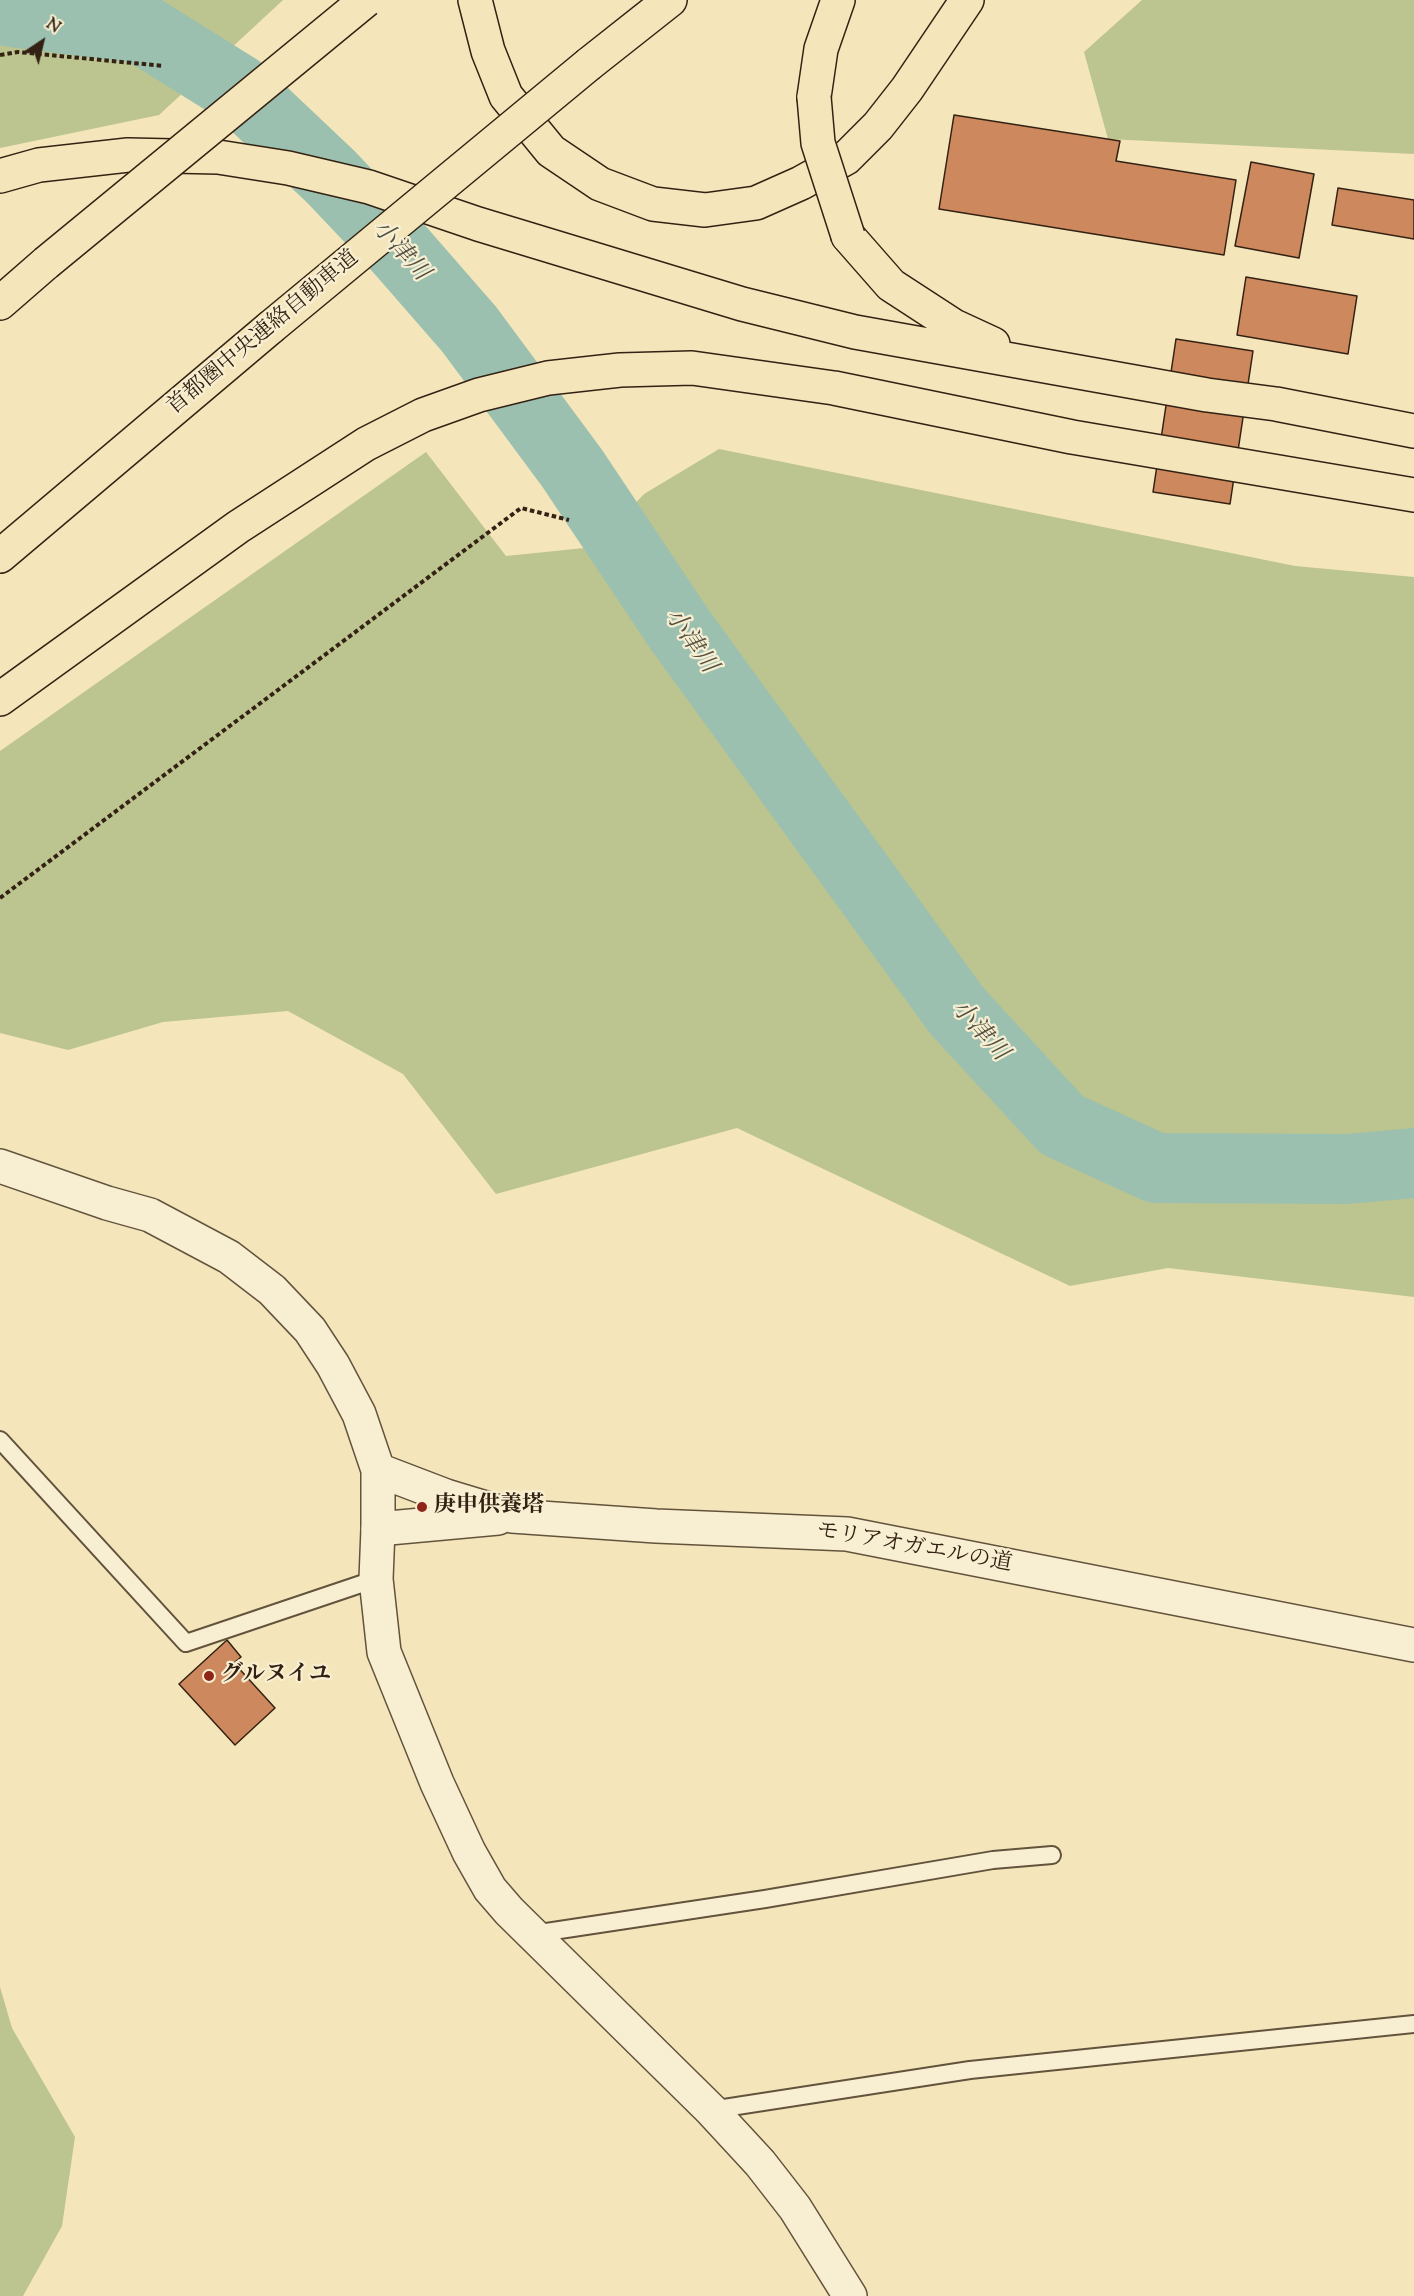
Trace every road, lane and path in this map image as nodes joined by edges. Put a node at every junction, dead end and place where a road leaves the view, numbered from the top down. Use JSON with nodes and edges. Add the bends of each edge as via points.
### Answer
{"nodes":[{"id":1,"x":366,"y":0,"type":"edge"},
{"id":2,"x":475,"y":0,"type":"edge"},
{"id":3,"x":670,"y":0,"type":"edge"},
{"id":4,"x":838,"y":0,"type":"edge"},
{"id":5,"x":967,"y":0,"type":"edge"},
{"id":6,"x":0,"y":55,"type":"edge"},
{"id":7,"x":164,"y":66,"type":"dead end"},
{"id":8,"x":0,"y":176,"type":"edge"},
{"id":9,"x":0,"y":303,"type":"edge"},
{"id":10,"x":1035,"y":363,"type":"junction"},
{"id":11,"x":1414,"y":429,"type":"edge"},
{"id":12,"x":1414,"y":495,"type":"edge"},
{"id":13,"x":569,"y":520,"type":"dead end"},
{"id":14,"x":0,"y":556,"type":"edge"},
{"id":15,"x":0,"y":699,"type":"edge"},
{"id":16,"x":0,"y":898,"type":"edge"},
{"id":17,"x":0,"y":1166,"type":"edge"},
{"id":18,"x":0,"y":1440,"type":"edge"},
{"id":19,"x":378,"y":1470,"type":"junction"},
{"id":20,"x":512,"y":1516,"type":"junction"},
{"id":21,"x":378,"y":1529,"type":"junction"},
{"id":22,"x":376,"y":1579,"type":"junction"},
{"id":23,"x":1414,"y":1645,"type":"edge"},
{"id":24,"x":1052,"y":1855,"type":"dead end"},
{"id":25,"x":533,"y":1934,"type":"junction"},
{"id":26,"x":1414,"y":2024,"type":"edge"},
{"id":27,"x":711,"y":2110,"type":"junction"},
{"id":28,"x":850,"y":2296,"type":"edge"}],
"edges":[{"from":1,"to":9,"type":"highway","bridge":true},
{"from":2,"to":5,"type":"highway","via":[[488,51],[506,96],[551,151],[600,184],[653,204],[705,210],[756,203],[846,158],[885,117]]},
{"from":3,"to":14,"type":"highway","name":"首都圏中央連絡自動車道","bridge":true,"via":[[271,327]]},
{"from":4,"to":10,"type":"highway","bridge":true,"via":[[822,49],[814,96],[818,143],[848,236],[891,285],[954,326]]},
{"from":6,"to":7,"type":"path","via":[[18,52]]},
{"from":8,"to":10,"type":"highway","bridge":true,"via":[[39,165],[128,155],[218,157],[288,168],[369,187],[742,304],[855,332]]},
{"from":10,"to":11,"type":"highway"},
{"from":12,"to":15,"type":"highway","via":[[1072,437],[834,388],[692,368],[548,378],[479,395],[423,415],[366,444],[238,527]]},
{"from":13,"to":16,"type":"path","via":[[521,508]]},
{"from":17,"to":19,"type":"street","via":[[150,1215],[229,1257],[272,1290],[310,1330],[333,1365],[359,1414]]},
{"from":18,"to":22,"type":"lane","via":[[186,1643]]},
{"from":19,"to":20,"type":"street","name":"モリアオガエルの道"},
{"from":19,"to":21,"type":"street"},
{"from":20,"to":21,"type":"street"},
{"from":20,"to":23,"type":"street","name":"モリアオガエルの道","via":[[847,1534]]},
{"from":21,"to":22,"type":"street"},
{"from":22,"to":25,"type":"street","via":[[384,1652],[437,1783],[490,1889]]},
{"from":24,"to":25,"type":"lane","via":[[993,1860]]},
{"from":25,"to":27,"type":"street"},
{"from":26,"to":27,"type":"lane","via":[[970,2070]]},
{"from":27,"to":28,"type":"street","via":[[795,2208]]}]}
